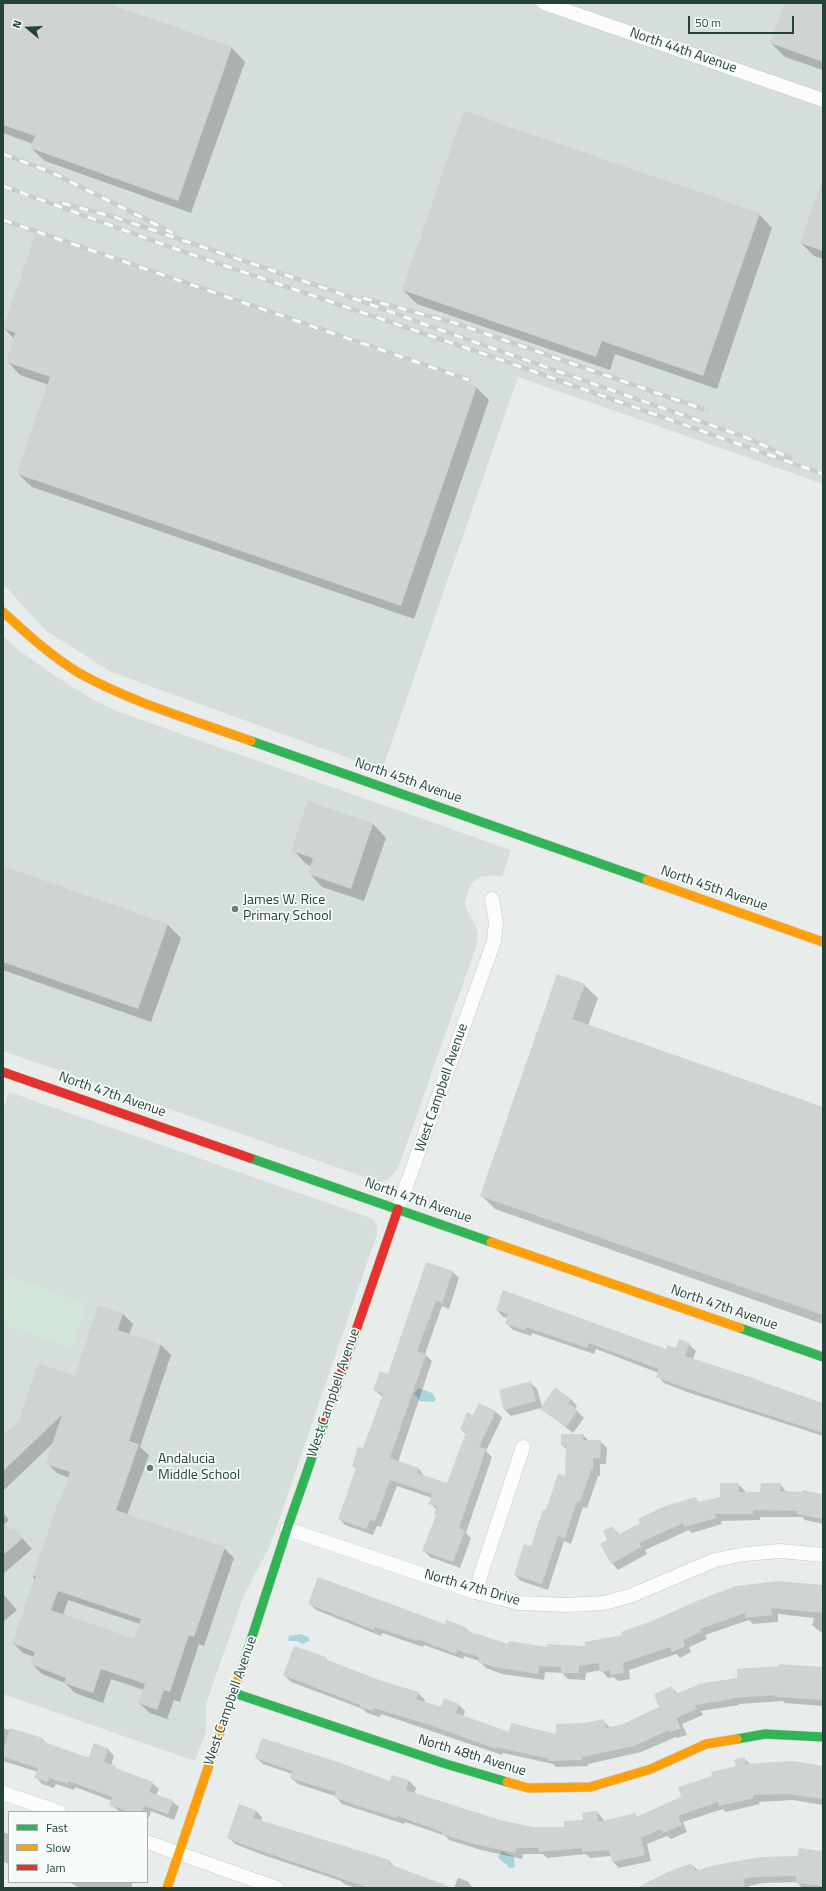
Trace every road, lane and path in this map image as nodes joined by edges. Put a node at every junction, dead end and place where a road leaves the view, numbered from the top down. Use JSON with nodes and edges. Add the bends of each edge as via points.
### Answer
{"nodes":[{"id":1,"x":544,"y":3,"type":"edge"},
{"id":2,"x":823,"y":100,"type":"edge"},
{"id":3,"x":3,"y":612,"type":"edge"},
{"id":4,"x":492,"y":899,"type":"dead end"},
{"id":5,"x":823,"y":942,"type":"edge"},
{"id":6,"x":3,"y":1072,"type":"edge"},
{"id":7,"x":398,"y":1209,"type":"junction"},
{"id":8,"x":823,"y":1357,"type":"edge"},
{"id":9,"x":523,"y":1447,"type":"dead end"},
{"id":10,"x":287,"y":1529,"type":"junction"},
{"id":11,"x":823,"y":1554,"type":"edge"},
{"id":12,"x":475,"y":1592,"type":"junction"},
{"id":13,"x":234,"y":1693,"type":"junction"},
{"id":14,"x":823,"y":1737,"type":"edge"},
{"id":15,"x":3,"y":1793,"type":"edge"},
{"id":16,"x":56,"y":1811,"type":"edge"},
{"id":17,"x":148,"y":1842,"type":"edge"},
{"id":18,"x":179,"y":1852,"type":"junction"},
{"id":19,"x":167,"y":1888,"type":"edge"},
{"id":20,"x":277,"y":1888,"type":"edge"}],
"edges":[{"from":1,"to":2,"type":"street","name":"North 44th Avenue"},
{"from":3,"to":5,"type":"street","name":"North 45th Avenue","via":[[38,644],[78,672],[122,695]]},
{"from":4,"to":7,"type":"street","name":"West Campbell Avenue","via":[[496,922],[494,941]]},
{"from":6,"to":7,"type":"street","name":"North 47th Avenue"},
{"from":7,"to":8,"type":"street","name":"North 47th Avenue"},
{"from":7,"to":10,"type":"street","name":"West Campbell Avenue"},
{"from":9,"to":12,"type":"street"},
{"from":10,"to":12,"type":"street","name":"North 47th Drive"},
{"from":10,"to":13,"type":"street","name":"West Campbell Avenue"},
{"from":11,"to":12,"type":"street","name":"North 47th Drive","via":[[780,1550],[715,1560],[630,1596],[604,1603],[519,1603]]},
{"from":13,"to":14,"type":"street","name":"North 48th Avenue","via":[[446,1764],[528,1788],[590,1788],[651,1769],[706,1744],[766,1734]]},
{"from":13,"to":18,"type":"street","name":"West Campbell Avenue"},
{"from":15,"to":16,"type":"street"},
{"from":17,"to":18,"type":"street"},
{"from":18,"to":19,"type":"street","name":"West Campbell Avenue"},
{"from":18,"to":20,"type":"street"}]}
